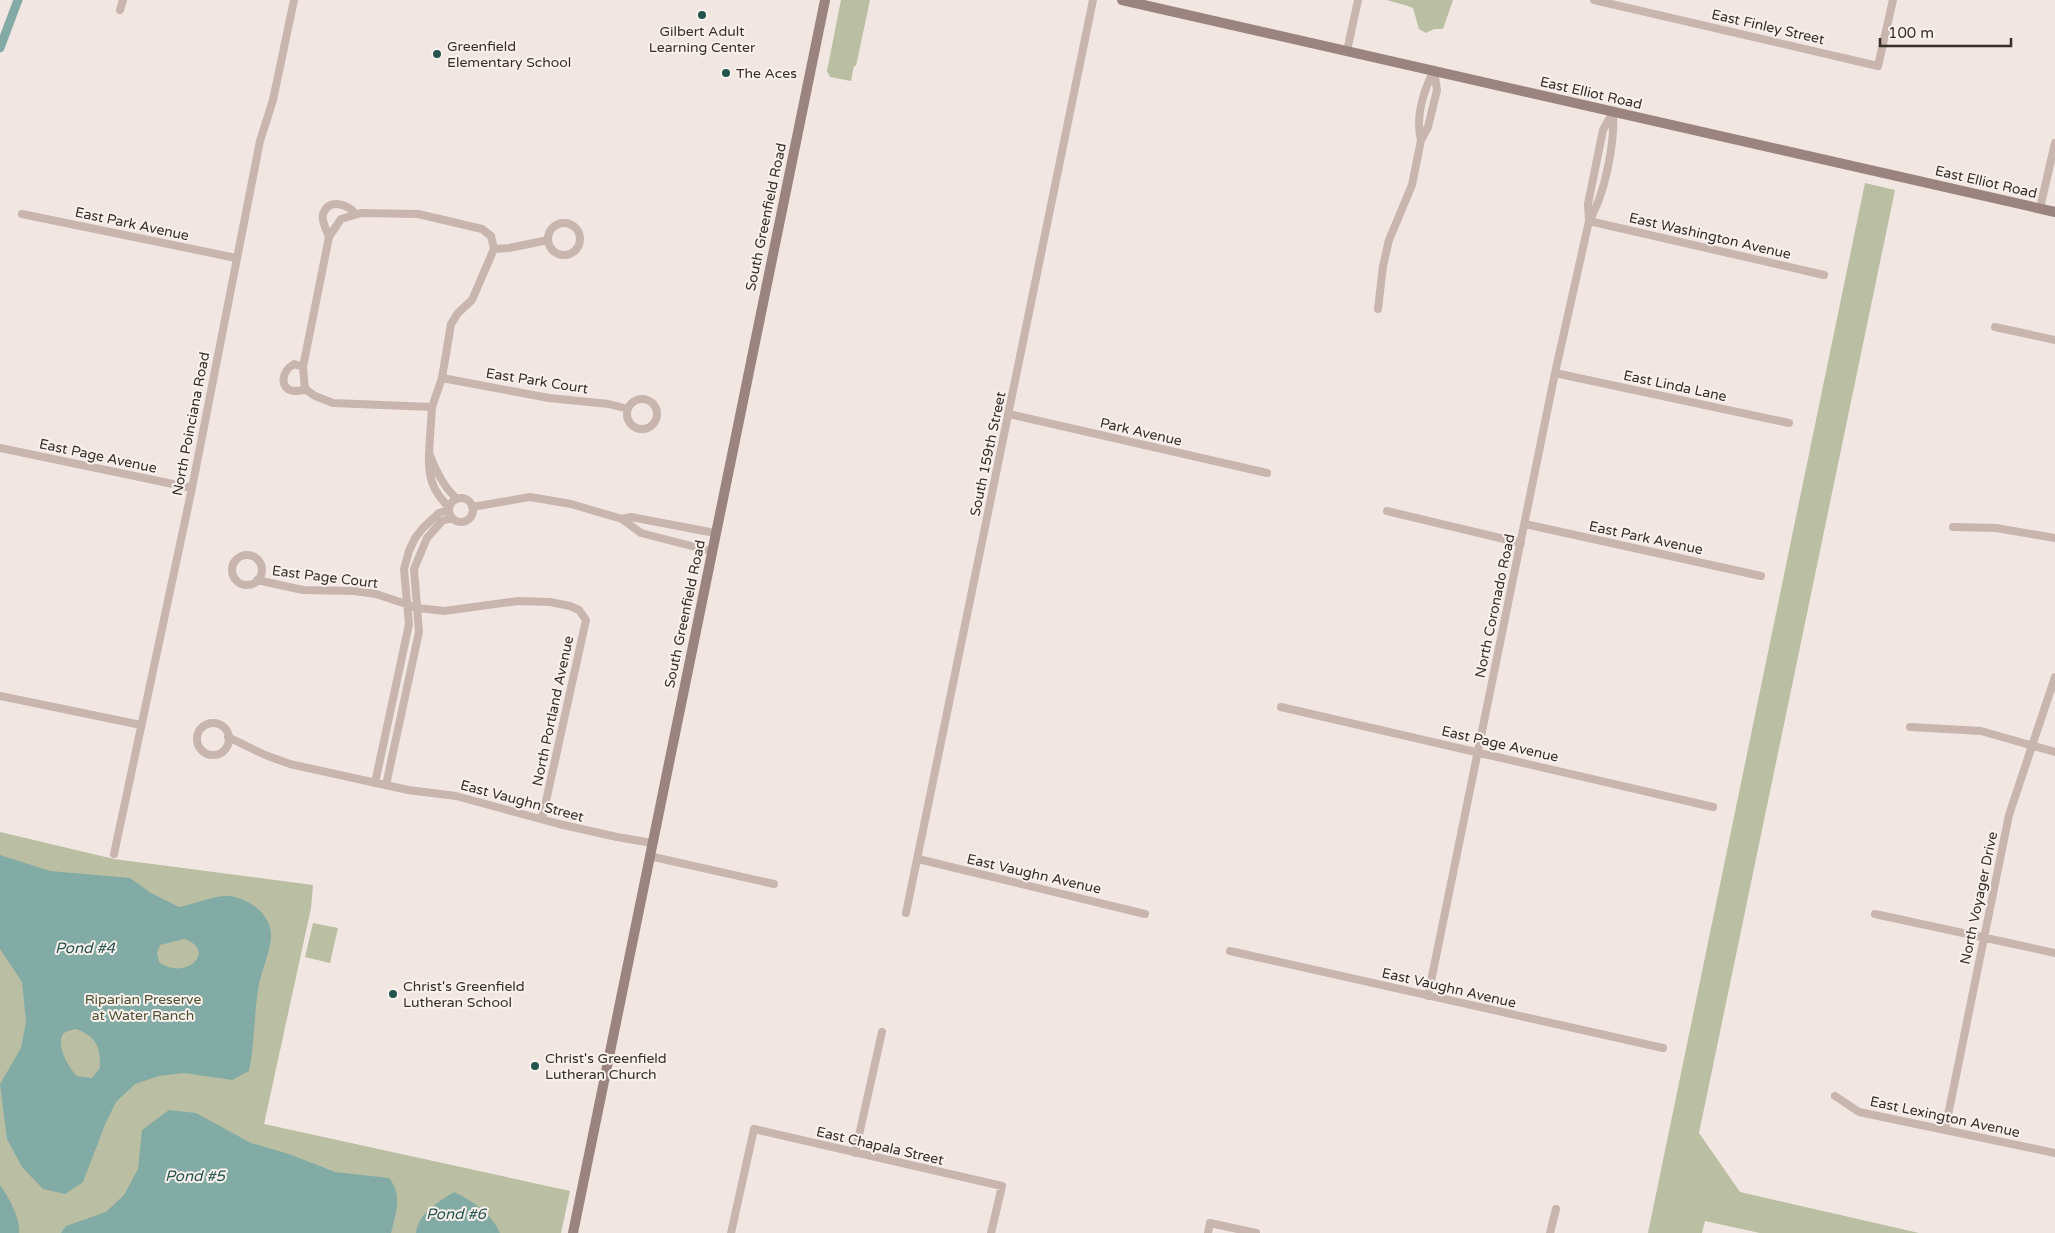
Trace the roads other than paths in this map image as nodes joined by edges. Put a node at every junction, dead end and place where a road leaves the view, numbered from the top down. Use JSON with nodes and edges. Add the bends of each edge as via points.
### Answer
{"nodes":[{"id":1,"x":123,"y":0,"type":"edge"},
{"id":2,"x":294,"y":0,"type":"edge"},
{"id":3,"x":825,"y":0,"type":"edge"},
{"id":4,"x":1093,"y":0,"type":"edge"},
{"id":5,"x":1122,"y":0,"type":"edge"},
{"id":6,"x":1358,"y":0,"type":"edge"},
{"id":7,"x":1594,"y":0,"type":"edge"},
{"id":8,"x":1894,"y":0,"type":"edge"},
{"id":9,"x":120,"y":10,"type":"dead end"},
{"id":10,"x":1347,"y":50,"type":"junction"},
{"id":11,"x":1434,"y":70,"type":"junction"},
{"id":12,"x":1613,"y":112,"type":"junction"},
{"id":13,"x":2055,"y":144,"type":"edge"},
{"id":14,"x":2040,"y":208,"type":"junction"},
{"id":15,"x":2055,"y":212,"type":"edge"},
{"id":16,"x":22,"y":214,"type":"dead end"},
{"id":17,"x":356,"y":214,"type":"junction"},
{"id":18,"x":1589,"y":221,"type":"junction"},
{"id":19,"x":330,"y":237,"type":"junction"},
{"id":20,"x":548,"y":240,"type":"junction"},
{"id":21,"x":494,"y":249,"type":"junction"},
{"id":22,"x":236,"y":258,"type":"junction"},
{"id":23,"x":1824,"y":275,"type":"dead end"},
{"id":24,"x":1378,"y":309,"type":"dead end"},
{"id":25,"x":1995,"y":327,"type":"dead end"},
{"id":26,"x":2055,"y":340,"type":"edge"},
{"id":27,"x":303,"y":367,"type":"junction"},
{"id":28,"x":1555,"y":373,"type":"junction"},
{"id":29,"x":442,"y":378,"type":"junction"},
{"id":30,"x":306,"y":389,"type":"junction"},
{"id":31,"x":432,"y":407,"type":"junction"},
{"id":32,"x":628,"y":408,"type":"junction"},
{"id":33,"x":1009,"y":414,"type":"junction"},
{"id":34,"x":1789,"y":423,"type":"dead end"},
{"id":35,"x":0,"y":448,"type":"edge"},
{"id":36,"x":429,"y":453,"type":"junction"},
{"id":37,"x":1267,"y":473,"type":"dead end"},
{"id":38,"x":192,"y":488,"type":"junction"},
{"id":39,"x":457,"y":499,"type":"junction"},
{"id":40,"x":472,"y":507,"type":"junction"},
{"id":41,"x":450,"y":511,"type":"junction"},
{"id":42,"x":1387,"y":511,"type":"dead end"},
{"id":43,"x":622,"y":519,"type":"junction"},
{"id":44,"x":666,"y":524,"type":"junction"},
{"id":45,"x":1525,"y":524,"type":"junction"},
{"id":46,"x":1953,"y":526,"type":"dead end"},
{"id":47,"x":715,"y":534,"type":"junction"},
{"id":48,"x":2055,"y":538,"type":"edge"},
{"id":49,"x":663,"y":539,"type":"junction"},
{"id":50,"x":1522,"y":543,"type":"junction"},
{"id":51,"x":711,"y":551,"type":"junction"},
{"id":52,"x":1761,"y":576,"type":"dead end"},
{"id":53,"x":257,"y":580,"type":"junction"},
{"id":54,"x":407,"y":603,"type":"junction"},
{"id":55,"x":418,"y":608,"type":"junction"},
{"id":56,"x":2055,"y":677,"type":"edge"},
{"id":57,"x":0,"y":696,"type":"edge"},
{"id":58,"x":393,"y":704,"type":"junction"},
{"id":59,"x":1281,"y":706,"type":"dead end"},
{"id":60,"x":403,"y":707,"type":"junction"},
{"id":61,"x":140,"y":725,"type":"junction"},
{"id":62,"x":1910,"y":727,"type":"dead end"},
{"id":63,"x":228,"y":738,"type":"junction"},
{"id":64,"x":2032,"y":744,"type":"junction"},
{"id":65,"x":1477,"y":752,"type":"junction"},
{"id":66,"x":2055,"y":752,"type":"edge"},
{"id":67,"x":375,"y":783,"type":"junction"},
{"id":68,"x":386,"y":784,"type":"junction"},
{"id":69,"x":1713,"y":807,"type":"dead end"},
{"id":70,"x":542,"y":819,"type":"junction"},
{"id":71,"x":652,"y":843,"type":"junction"},
{"id":72,"x":114,"y":854,"type":"dead end"},
{"id":73,"x":649,"y":856,"type":"junction"},
{"id":74,"x":918,"y":859,"type":"junction"},
{"id":75,"x":774,"y":884,"type":"dead end"},
{"id":76,"x":906,"y":913,"type":"dead end"},
{"id":77,"x":1145,"y":914,"type":"dead end"},
{"id":78,"x":1875,"y":914,"type":"dead end"},
{"id":79,"x":1984,"y":938,"type":"junction"},
{"id":80,"x":1230,"y":951,"type":"dead end"},
{"id":81,"x":2055,"y":953,"type":"edge"},
{"id":82,"x":1428,"y":996,"type":"junction"},
{"id":83,"x":882,"y":1032,"type":"dead end"},
{"id":84,"x":1663,"y":1048,"type":"dead end"},
{"id":85,"x":1835,"y":1096,"type":"dead end"},
{"id":86,"x":1944,"y":1130,"type":"junction"},
{"id":87,"x":854,"y":1153,"type":"junction"},
{"id":88,"x":2055,"y":1153,"type":"edge"},
{"id":89,"x":1556,"y":1209,"type":"dead end"},
{"id":90,"x":573,"y":1233,"type":"edge"},
{"id":91,"x":731,"y":1233,"type":"edge"},
{"id":92,"x":992,"y":1233,"type":"edge"},
{"id":93,"x":1208,"y":1233,"type":"edge"},
{"id":94,"x":1256,"y":1233,"type":"edge"},
{"id":95,"x":1550,"y":1233,"type":"edge"}],
"edges":[{"from":1,"to":9,"type":"street"},
{"from":2,"to":22,"type":"street","name":"North Poinciana Road"},
{"from":3,"to":47,"type":"main road","name":"South Greenfield Road"},
{"from":4,"to":33,"type":"street","name":"South 159th Street"},
{"from":5,"to":10,"type":"main road","name":"East Elliot Road"},
{"from":6,"to":10,"type":"street"},
{"from":7,"to":8,"type":"street","name":"East Finley Street","via":[[1878,66]]},
{"from":10,"to":11,"type":"main road","name":"East Elliot Road"},
{"from":11,"to":12,"type":"main road","name":"East Elliot Road"},
{"from":11,"to":24,"type":"street","via":[[1437,90],[1428,127],[1421,140],[1412,185],[1389,240]]},
{"from":12,"to":14,"type":"main road","name":"East Elliot Road"},
{"from":12,"to":18,"type":"street","name":"North Coronado Road","via":[[1603,130],[1588,204]]},
{"from":13,"to":14,"type":"street"},
{"from":14,"to":15,"type":"main road","name":"East Elliot Road"},
{"from":16,"to":22,"type":"street","name":"East Park Avenue"},
{"from":17,"to":19,"type":"street","via":[[341,219]]},
{"from":17,"to":19,"type":"street","via":[[341,204],[327,209],[323,221]]},
{"from":17,"to":21,"type":"street","via":[[418,214],[482,229],[491,236]]},
{"from":18,"to":23,"type":"street","name":"East Washington Avenue"},
{"from":18,"to":28,"type":"street","name":"North Coronado Road"},
{"from":19,"to":27,"type":"street"},
{"from":20,"to":20,"type":"street","via":[[552,250],[567,255],[577,250],[581,240],[577,229],[564,223],[551,230]]},
{"from":20,"to":21,"type":"street"},
{"from":21,"to":29,"type":"street","via":[[472,300],[451,324]]},
{"from":22,"to":38,"type":"street","name":"North Poinciana Road"},
{"from":25,"to":26,"type":"street"},
{"from":27,"to":30,"type":"street"},
{"from":27,"to":30,"type":"street","via":[[294,364],[287,368],[283,375],[284,383],[293,391]]},
{"from":28,"to":34,"type":"street","name":"East Linda Lane"},
{"from":28,"to":45,"type":"street","name":"North Coronado Road"},
{"from":29,"to":31,"type":"street"},
{"from":29,"to":32,"type":"street","name":"East Park Court","via":[[549,398]]},
{"from":30,"to":31,"type":"street","via":[[333,403]]},
{"from":31,"to":36,"type":"street"},
{"from":32,"to":32,"type":"street","name":"East Park Court","via":[[635,401],[644,400],[653,404],[657,419],[651,427],[637,429],[629,422]]},
{"from":33,"to":37,"type":"street","name":"Park Avenue"},
{"from":33,"to":74,"type":"street","name":"South 159th Street"},
{"from":35,"to":38,"type":"street","name":"East Page Avenue"},
{"from":36,"to":39,"type":"street","via":[[447,490]]},
{"from":36,"to":41,"type":"street","via":[[428,469],[433,486]]},
{"from":38,"to":61,"type":"street","name":"North Poinciana Road"},
{"from":39,"to":40,"type":"street","via":[[465,499]]},
{"from":39,"to":41,"type":"street"},
{"from":40,"to":41,"type":"street","via":[[472,515],[466,521],[458,522]]},
{"from":40,"to":43,"type":"street","via":[[530,498],[572,504]]},
{"from":41,"to":54,"type":"street","via":[[439,513],[415,538],[404,569]]},
{"from":41,"to":55,"type":"street","via":[[427,538],[414,569]]},
{"from":42,"to":50,"type":"street"},
{"from":43,"to":44,"type":"street","via":[[631,517]]},
{"from":43,"to":49,"type":"street","via":[[641,533]]},
{"from":44,"to":47,"type":"street"},
{"from":44,"to":49,"type":"street"},
{"from":45,"to":50,"type":"street","name":"North Coronado Road"},
{"from":45,"to":52,"type":"street","name":"East Park Avenue"},
{"from":46,"to":48,"type":"street","via":[[1996,528]]},
{"from":47,"to":51,"type":"main road","name":"South Greenfield Road"},
{"from":49,"to":51,"type":"street"},
{"from":50,"to":65,"type":"street","name":"North Coronado Road"},
{"from":51,"to":71,"type":"main road","name":"South Greenfield Road"},
{"from":53,"to":53,"type":"street","name":"East Page Court","via":[[246,585],[237,582],[232,574],[235,560],[249,555],[258,560],[262,569]]},
{"from":53,"to":54,"type":"street","name":"East Page Court","via":[[303,590],[376,594]]},
{"from":54,"to":55,"type":"street","name":"East Page Court"},
{"from":54,"to":58,"type":"street","via":[[409,624]]},
{"from":55,"to":60,"type":"street","via":[[419,632]]},
{"from":55,"to":70,"type":"street","name":"North Portland Avenue","via":[[444,611],[518,601],[550,602],[579,610],[586,620]]},
{"from":56,"to":64,"type":"street","name":"North Voyager Drive"},
{"from":57,"to":61,"type":"street"},
{"from":58,"to":60,"type":"street"},
{"from":58,"to":67,"type":"street"},
{"from":59,"to":65,"type":"street","name":"East Page Avenue"},
{"from":60,"to":68,"type":"street"},
{"from":61,"to":72,"type":"street","name":"North Poinciana Road"},
{"from":62,"to":64,"type":"street","via":[[1981,730]]},
{"from":63,"to":63,"type":"street","via":[[224,728],[211,724],[199,732],[197,742],[207,754],[218,754],[226,748]]},
{"from":63,"to":67,"type":"street","name":"East Vaughn Street","via":[[290,764]]},
{"from":64,"to":66,"type":"street"},
{"from":64,"to":79,"type":"street","name":"North Voyager Drive","via":[[2009,815]]},
{"from":65,"to":69,"type":"street","name":"East Page Avenue"},
{"from":65,"to":82,"type":"street","name":"North Coronado Road"},
{"from":67,"to":68,"type":"street","name":"East Vaughn Street"},
{"from":68,"to":70,"type":"street","name":"East Vaughn Street","via":[[456,796]]},
{"from":70,"to":71,"type":"street","name":"East Vaughn Street","via":[[617,838]]},
{"from":71,"to":73,"type":"main road","name":"South Greenfield Road"},
{"from":73,"to":75,"type":"street"},
{"from":73,"to":90,"type":"main road","name":"South Greenfield Road"},
{"from":74,"to":76,"type":"street","name":"South 159th Street"},
{"from":74,"to":77,"type":"street","name":"East Vaughn Avenue"},
{"from":78,"to":79,"type":"street"},
{"from":79,"to":81,"type":"street"},
{"from":79,"to":86,"type":"street","name":"North Voyager Drive"},
{"from":80,"to":82,"type":"street","name":"East Vaughn Avenue"},
{"from":82,"to":84,"type":"street","name":"East Vaughn Avenue"},
{"from":83,"to":87,"type":"street"},
{"from":85,"to":86,"type":"street","name":"East Lexington Avenue","via":[[1859,1112]]},
{"from":86,"to":88,"type":"street","name":"East Lexington Avenue"},
{"from":87,"to":91,"type":"street","name":"East Chapala Street","via":[[754,1129]]},
{"from":87,"to":92,"type":"street","name":"East Chapala Street","via":[[1002,1186]]},
{"from":89,"to":95,"type":"street"},
{"from":93,"to":94,"type":"street","via":[[1210,1224]]}]}
